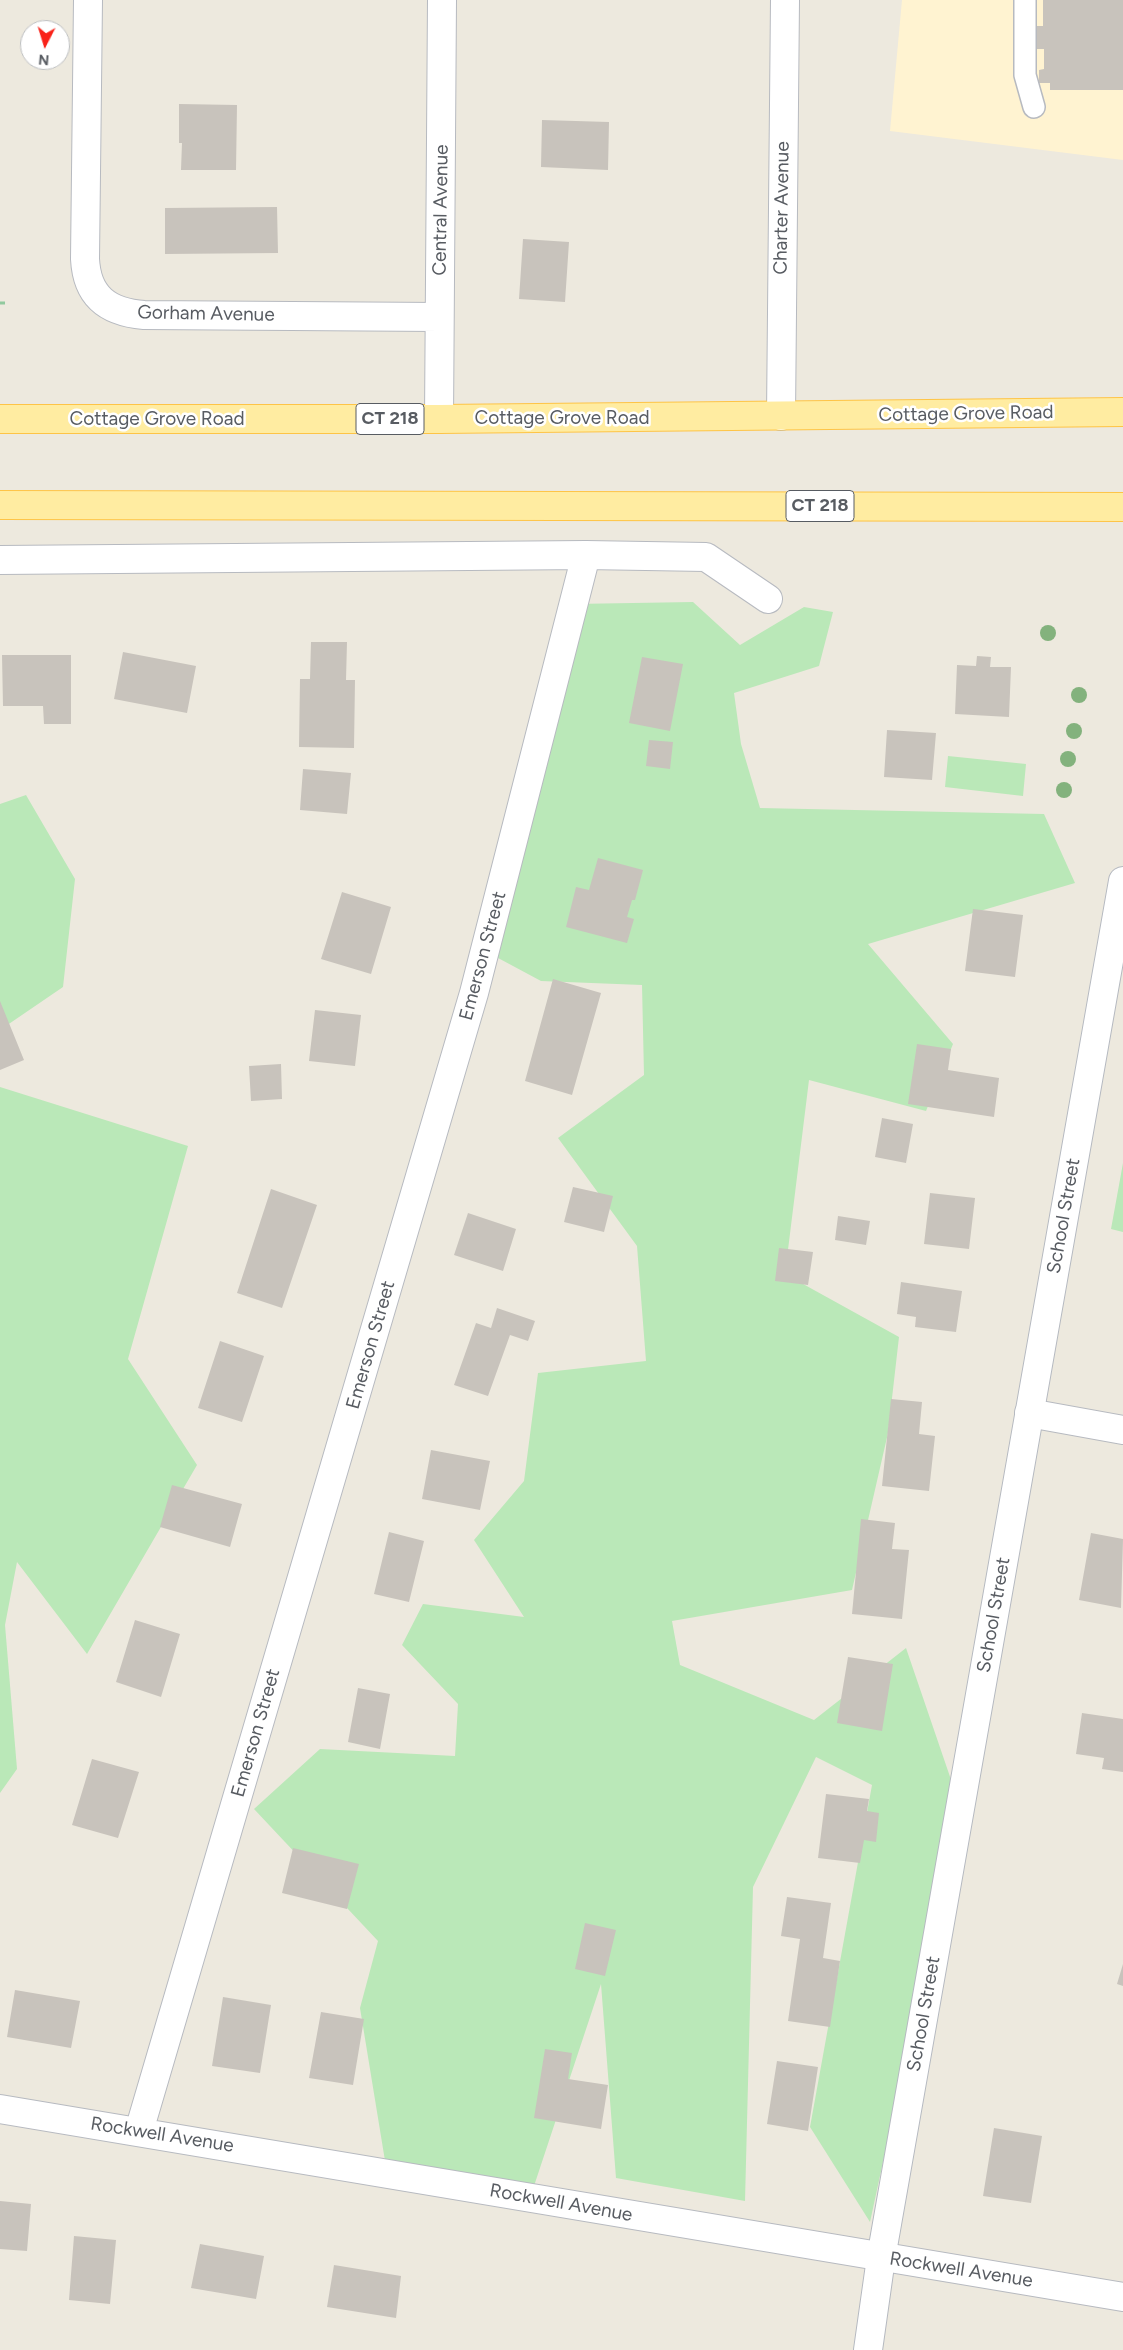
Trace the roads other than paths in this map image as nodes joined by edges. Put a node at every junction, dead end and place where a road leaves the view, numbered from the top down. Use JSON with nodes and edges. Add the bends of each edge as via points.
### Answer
{"nodes":[{"id":1,"x":88,"y":0,"type":"edge"},
{"id":2,"x":442,"y":0,"type":"edge"},
{"id":3,"x":785,"y":0,"type":"edge"},
{"id":4,"x":1025,"y":0,"type":"edge"},
{"id":5,"x":1034,"y":108,"type":"dead end"},
{"id":6,"x":438,"y":317,"type":"junction"},
{"id":7,"x":1123,"y":412,"type":"edge"},
{"id":8,"x":780,"y":416,"type":"junction"},
{"id":9,"x":0,"y":419,"type":"edge"},
{"id":10,"x":439,"y":419,"type":"junction"},
{"id":11,"x":0,"y":505,"type":"edge"},
{"id":12,"x":1123,"y":507,"type":"edge"},
{"id":13,"x":586,"y":555,"type":"junction"},
{"id":14,"x":0,"y":560,"type":"edge"},
{"id":15,"x":768,"y":598,"type":"dead end"},
{"id":16,"x":1123,"y":881,"type":"edge"},
{"id":17,"x":1029,"y":1414,"type":"junction"},
{"id":18,"x":1123,"y":1430,"type":"edge"},
{"id":19,"x":0,"y":2109,"type":"edge"},
{"id":20,"x":139,"y":2131,"type":"junction"},
{"id":21,"x":881,"y":2258,"type":"junction"},
{"id":22,"x":1123,"y":2297,"type":"edge"},
{"id":23,"x":868,"y":2350,"type":"edge"}],
"edges":[{"from":1,"to":6,"type":"street","name":"Gorham Avenue","via":[[85,259],[88,279],[99,299],[119,310],[144,315]]},
{"from":2,"to":6,"type":"street","name":"Central Avenue"},
{"from":3,"to":8,"type":"street","name":"Charter Avenue"},
{"from":4,"to":5,"type":"lane","via":[[1024,75]]},
{"from":6,"to":10,"type":"street","name":"Central Avenue"},
{"from":7,"to":8,"type":"main road","name":"Cottage Grove Road","number":"CT 218"},
{"from":8,"to":10,"type":"main road","name":"Cottage Grove Road","number":"CT 218"},
{"from":9,"to":10,"type":"main road","name":"Cottage Grove Road","number":"CT 218"},
{"from":11,"to":12,"type":"main road","number":"CT 218"},
{"from":13,"to":14,"type":"street"},
{"from":13,"to":15,"type":"street","via":[[706,557]]},
{"from":13,"to":20,"type":"street","name":"Emerson Street","via":[[474,992]]},
{"from":16,"to":17,"type":"street","name":"School Street"},
{"from":17,"to":18,"type":"street"},
{"from":17,"to":21,"type":"street","name":"School Street"},
{"from":19,"to":20,"type":"street","name":"Rockwell Avenue"},
{"from":20,"to":21,"type":"street","name":"Rockwell Avenue"},
{"from":21,"to":22,"type":"street","name":"Rockwell Avenue"},
{"from":21,"to":23,"type":"street","name":"School Street"}]}
